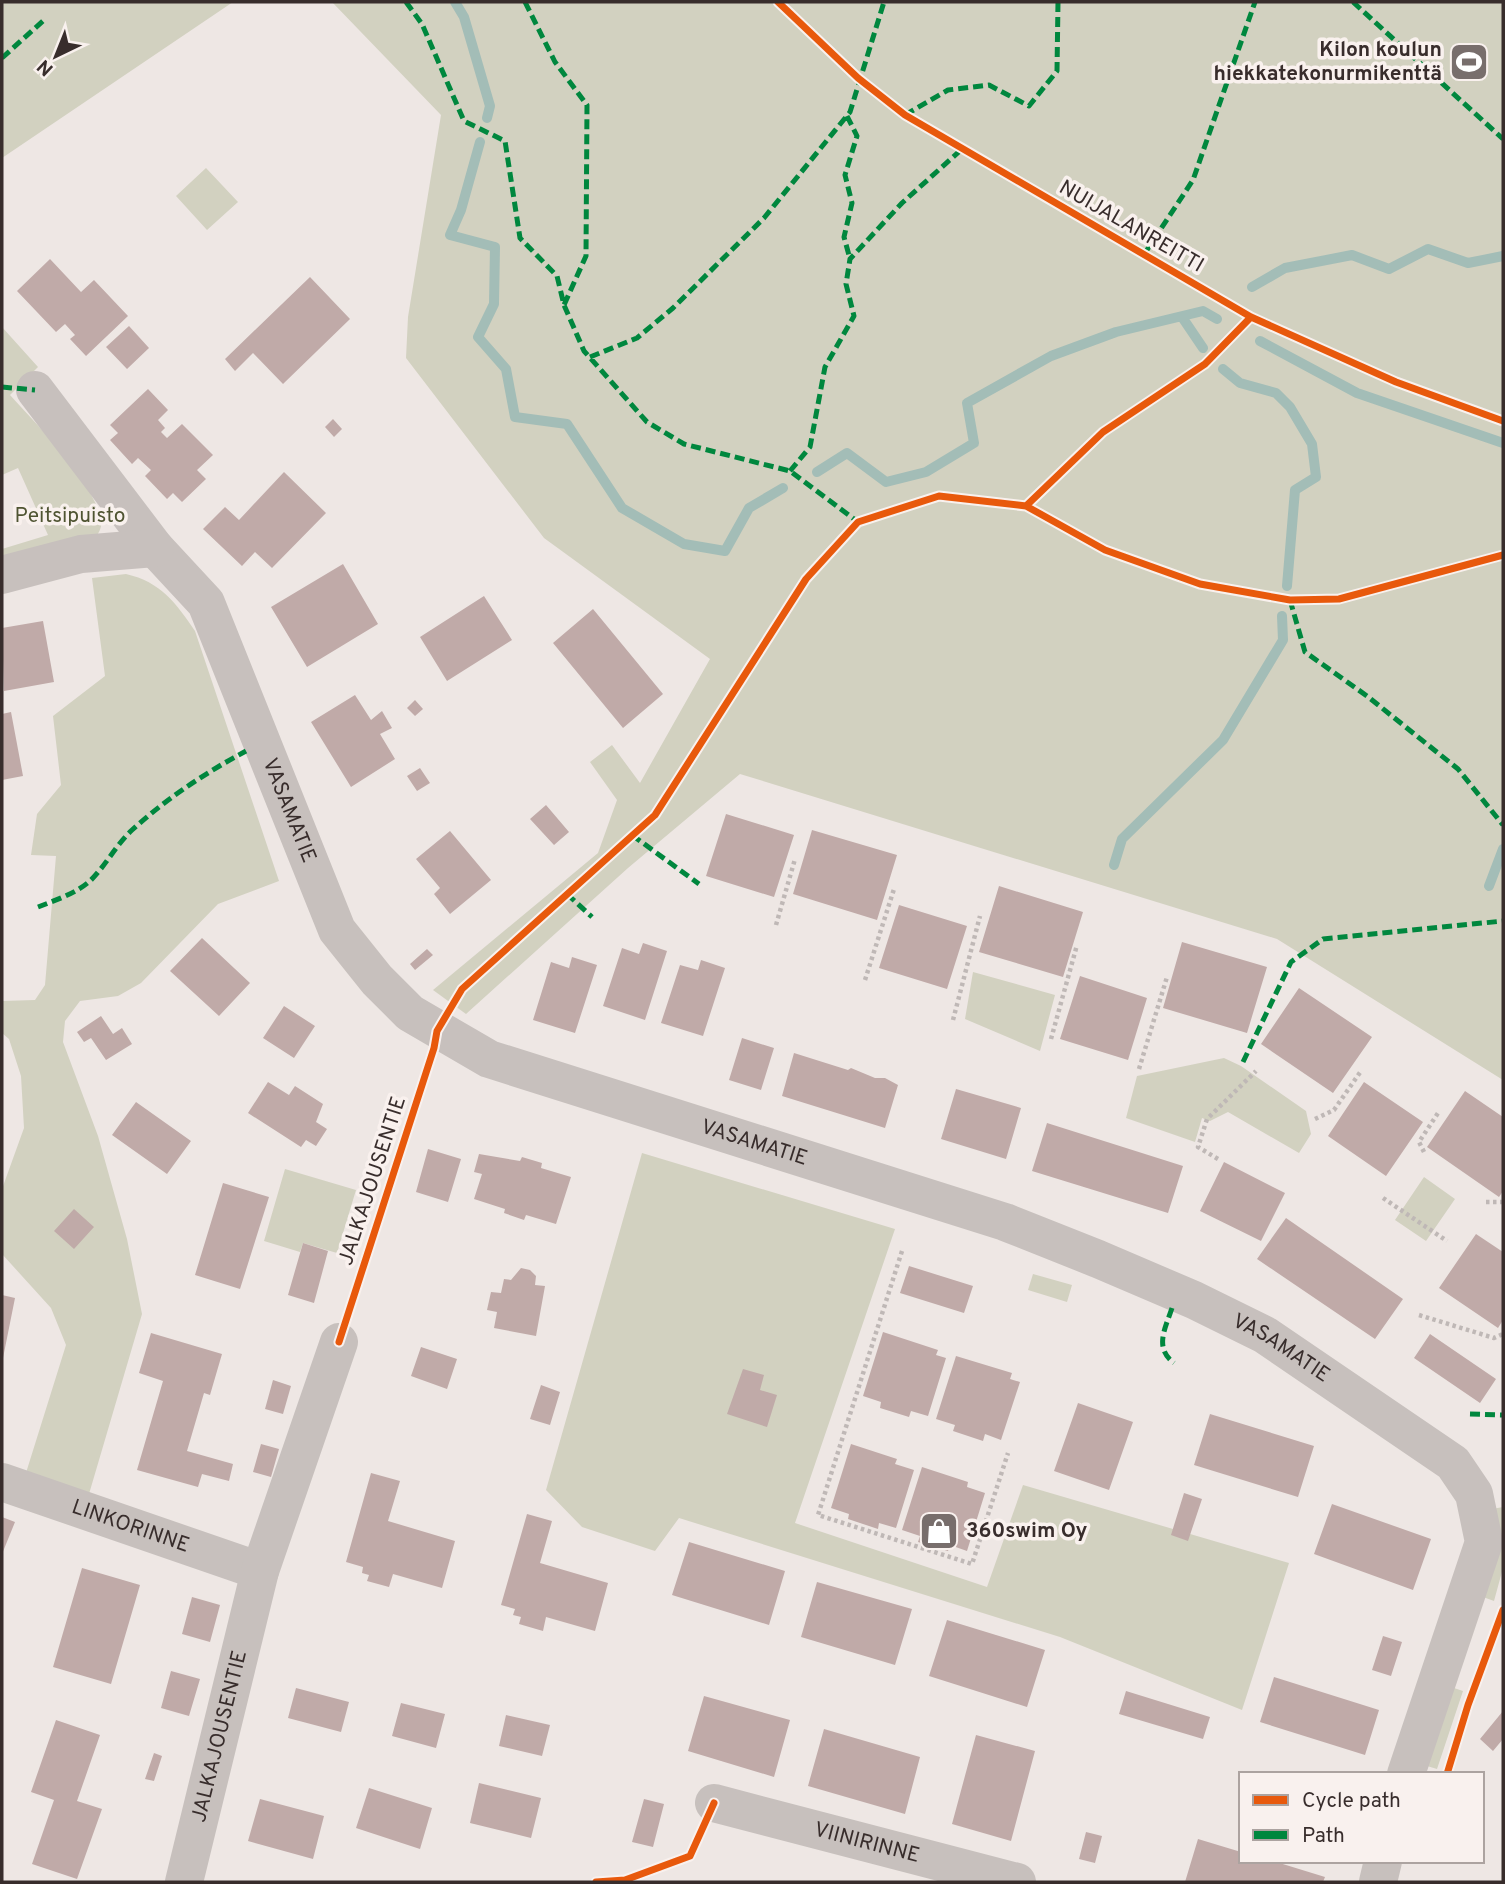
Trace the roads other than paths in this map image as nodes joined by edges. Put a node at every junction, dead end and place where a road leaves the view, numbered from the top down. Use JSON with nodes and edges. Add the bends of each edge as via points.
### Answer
{"nodes":[{"id":1,"x":35,"y":390,"type":"dead end"},
{"id":2,"x":155,"y":548,"type":"junction"},
{"id":3,"x":2,"y":575,"type":"edge"},
{"id":4,"x":339,"y":1342,"type":"dead end"},
{"id":5,"x":2,"y":1482,"type":"edge"},
{"id":6,"x":260,"y":1571,"type":"junction"},
{"id":7,"x":1407,"y":1772,"type":"edge"},
{"id":8,"x":714,"y":1803,"type":"dead end"},
{"id":9,"x":1383,"y":1863,"type":"edge"},
{"id":10,"x":184,"y":1882,"type":"edge"},
{"id":11,"x":1017,"y":1882,"type":"edge"},
{"id":12,"x":1378,"y":1882,"type":"edge"}],
"edges":[{"from":1,"to":2,"type":"street","name":"VASAMATIE"},
{"from":2,"to":3,"type":"street","via":[[81,554]]},
{"from":2,"to":7,"type":"street","name":"VASAMATIE","via":[[206,603],[337,930],[410,1013],[489,1059],[1023,1228],[1194,1300],[1265,1335],[1453,1463],[1474,1494],[1484,1542]]},
{"from":4,"to":6,"type":"street","name":"JALKAJOUSENTIE"},
{"from":5,"to":6,"type":"street","name":"LINKORINNE"},
{"from":6,"to":10,"type":"street","name":"JALKAJOUSENTIE"},
{"from":8,"to":11,"type":"street","name":"VIINIRINNE"},
{"from":9,"to":12,"type":"street"}]}
